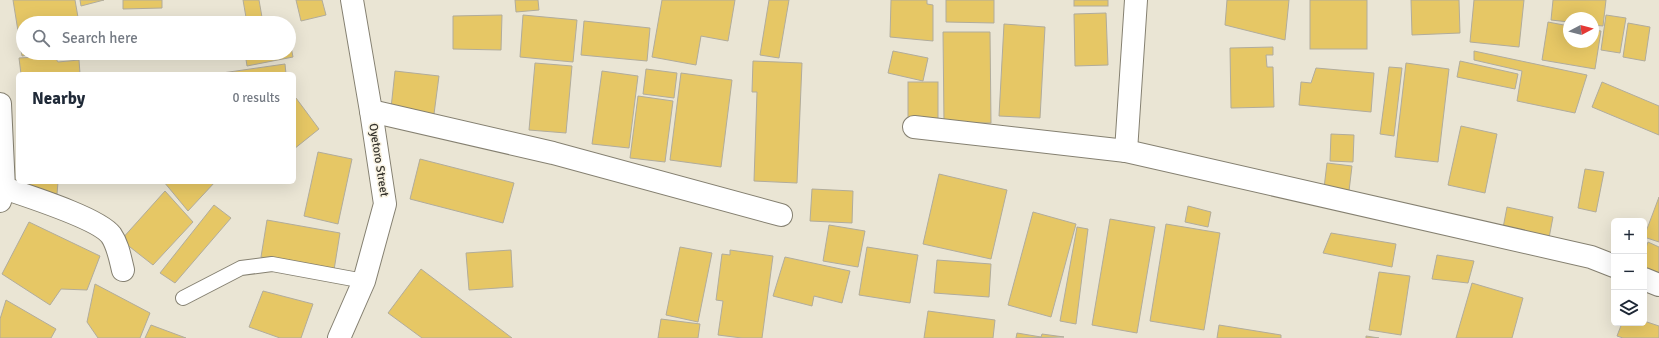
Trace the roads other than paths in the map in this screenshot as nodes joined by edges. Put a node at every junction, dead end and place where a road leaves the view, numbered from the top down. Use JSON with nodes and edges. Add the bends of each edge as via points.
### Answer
{"nodes":[{"id":1,"x":352,"y":0,"type":"edge"},
{"id":2,"x":356,"y":0,"type":"edge"},
{"id":3,"x":1136,"y":0,"type":"edge"},
{"id":4,"x":0,"y":104,"type":"edge"},
{"id":5,"x":371,"y":111,"type":"junction"},
{"id":6,"x":914,"y":127,"type":"dead end"},
{"id":7,"x":1126,"y":151,"type":"junction"},
{"id":8,"x":2,"y":194,"type":"edge"},
{"id":9,"x":781,"y":215,"type":"dead end"},
{"id":10,"x":1611,"y":265,"type":"edge"},
{"id":11,"x":123,"y":270,"type":"dead end"},
{"id":12,"x":1647,"y":280,"type":"edge"},
{"id":13,"x":364,"y":281,"type":"junction"},
{"id":14,"x":1659,"y":285,"type":"edge"},
{"id":15,"x":183,"y":298,"type":"dead end"},
{"id":16,"x":339,"y":338,"type":"edge"}],
"edges":[{"from":1,"to":2,"type":"lane"},
{"from":1,"to":5,"type":"street","name":"Oyetoro Street"},
{"from":3,"to":7,"type":"street"},
{"from":4,"to":8,"type":"street"},
{"from":5,"to":9,"type":"street","via":[[554,153]]},
{"from":5,"to":13,"type":"street","name":"Oyetoro Street","via":[[385,204]]},
{"from":6,"to":7,"type":"street"},
{"from":7,"to":10,"type":"street","via":[[1591,257]]},
{"from":8,"to":11,"type":"street","via":[[89,220],[103,228],[115,243]]},
{"from":12,"to":14,"type":"street"},
{"from":13,"to":15,"type":"lane","via":[[272,264],[241,268]]},
{"from":13,"to":16,"type":"street","name":"Oyetoro Street"}]}
